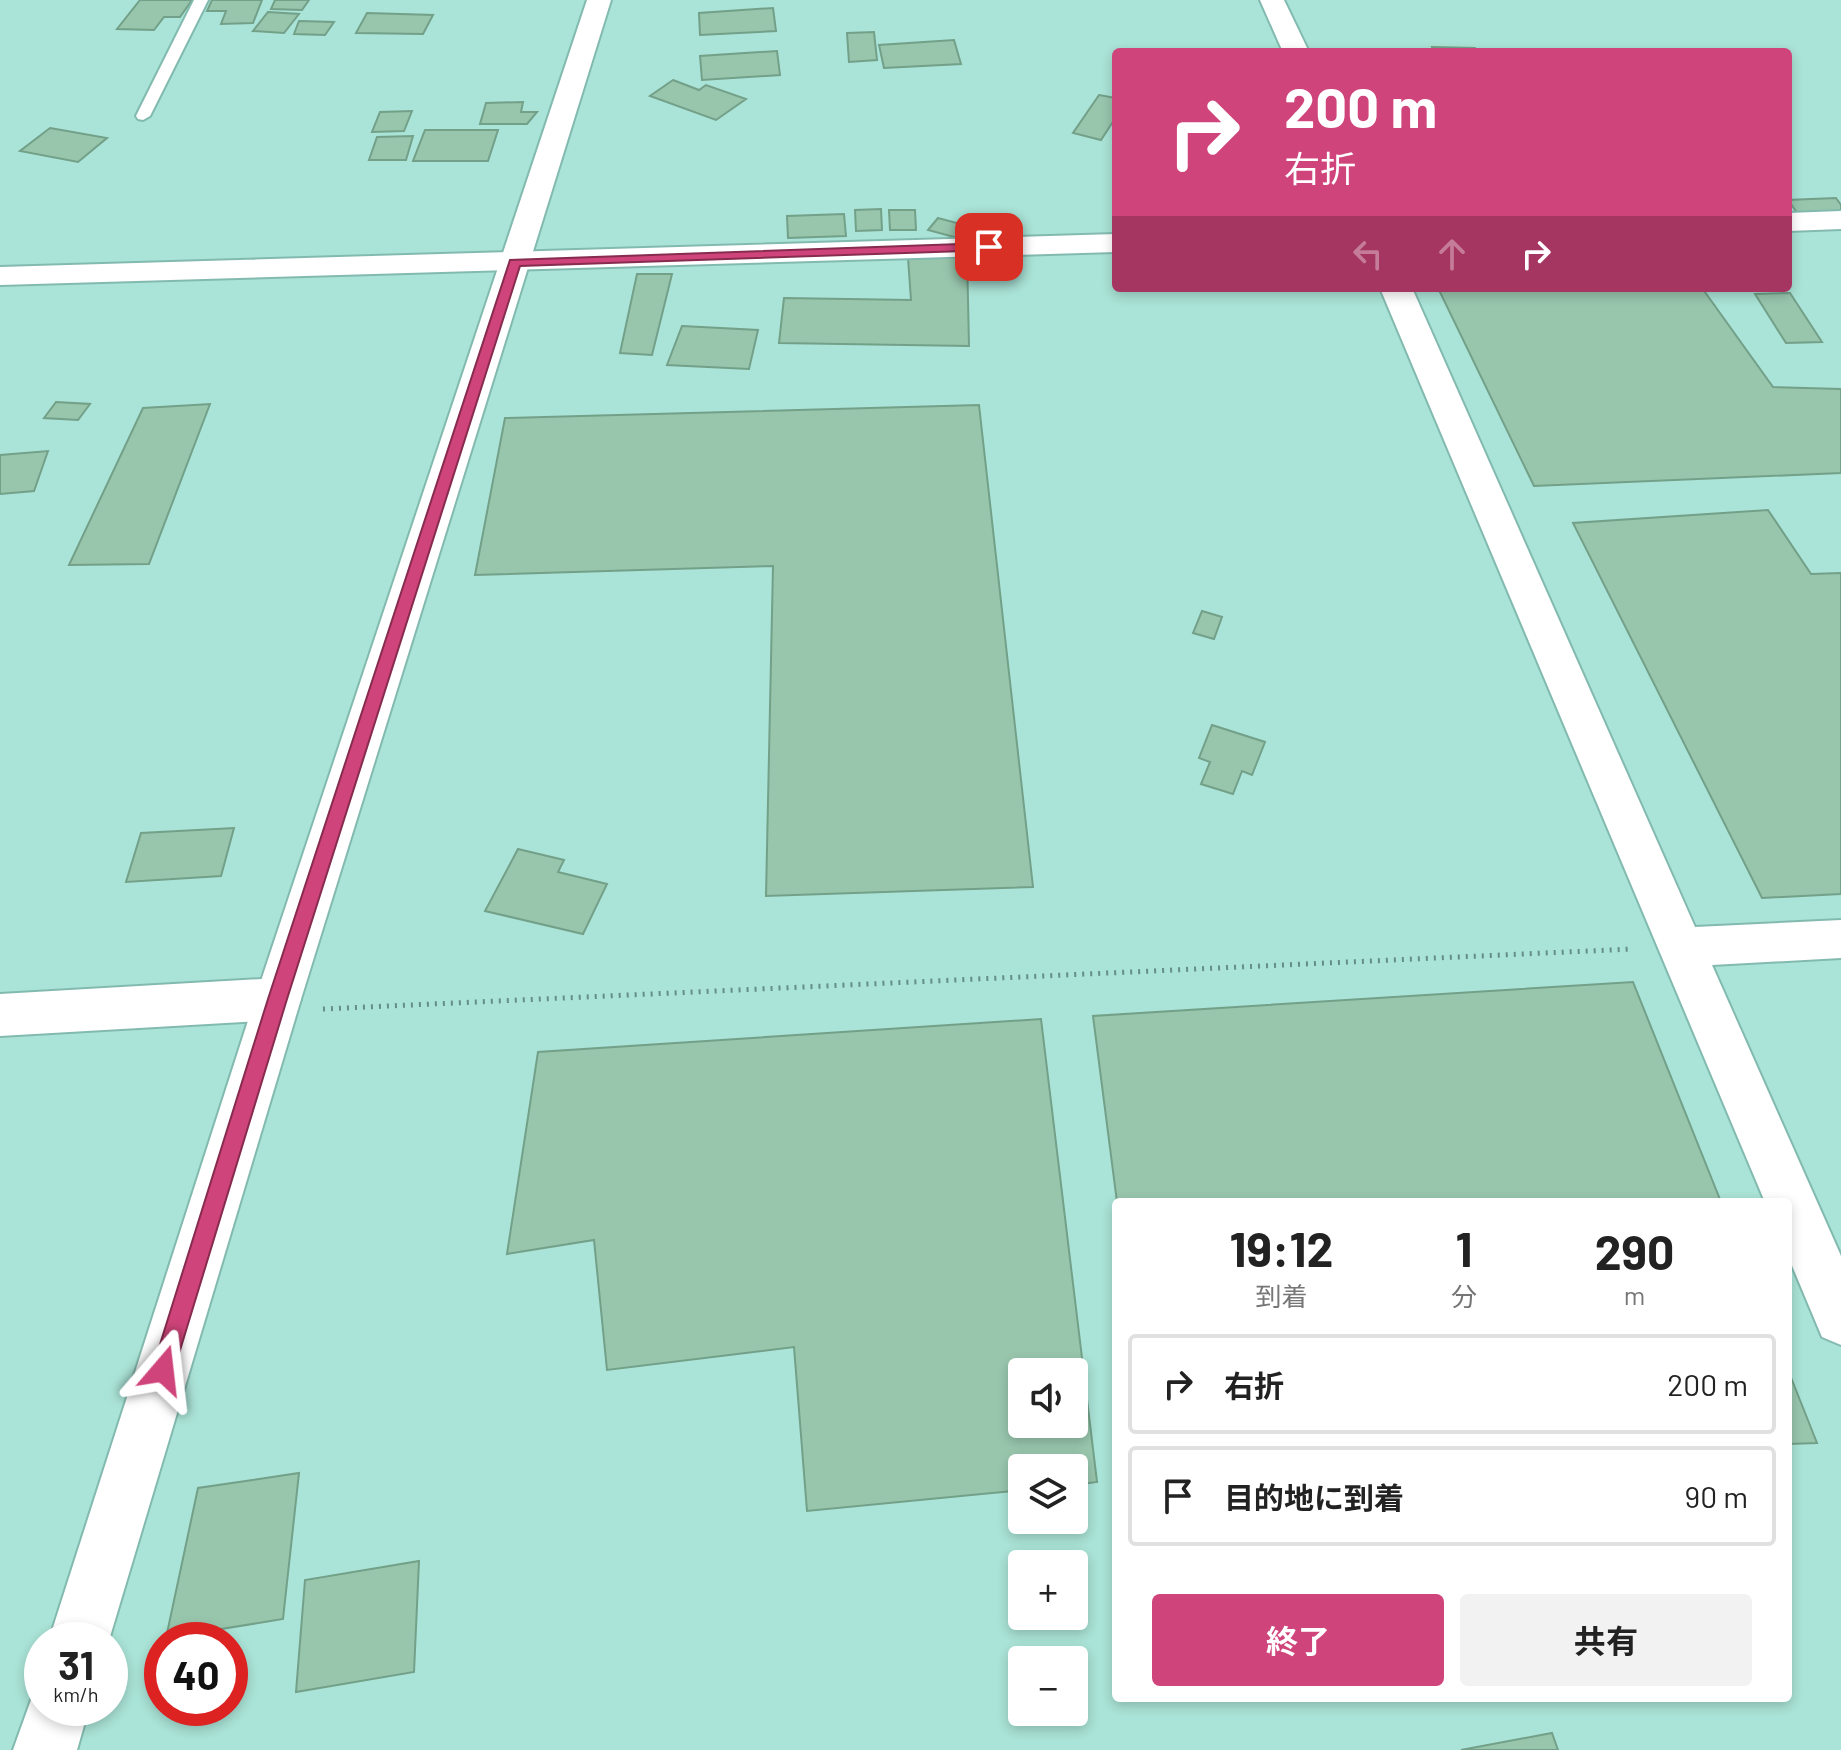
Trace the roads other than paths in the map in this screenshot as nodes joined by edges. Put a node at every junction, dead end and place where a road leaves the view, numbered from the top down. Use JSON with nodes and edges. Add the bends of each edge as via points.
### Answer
{"nodes":[{"id":1,"x":201,"y":0,"type":"edge"},
{"id":2,"x":593,"y":0,"type":"edge"},
{"id":3,"x":599,"y":0,"type":"edge"},
{"id":4,"x":612,"y":0,"type":"edge"},
{"id":5,"x":1272,"y":0,"type":"edge"},
{"id":6,"x":1294,"y":48,"type":"edge"},
{"id":7,"x":143,"y":116,"type":"dead end"},
{"id":8,"x":1841,"y":220,"type":"edge"},
{"id":9,"x":1792,"y":222,"type":"edge"},
{"id":10,"x":1112,"y":243,"type":"edge"},
{"id":11,"x":515,"y":262,"type":"junction"},
{"id":12,"x":0,"y":276,"type":"edge"},
{"id":13,"x":1398,"y":292,"type":"edge"},
{"id":14,"x":1841,"y":939,"type":"edge"},
{"id":15,"x":1682,"y":947,"type":"junction"},
{"id":16,"x":276,"y":1005,"type":"junction"},
{"id":17,"x":0,"y":1015,"type":"edge"},
{"id":18,"x":1790,"y":1198,"type":"edge"},
{"id":19,"x":1792,"y":1204,"type":"edge"},
{"id":20,"x":1841,"y":1318,"type":"edge"},
{"id":21,"x":85,"y":1622,"type":"edge"},
{"id":22,"x":52,"y":1726,"type":"edge"},
{"id":23,"x":45,"y":1750,"type":"edge"}],
"edges":[{"from":1,"to":7,"type":"lane"},
{"from":2,"to":3,"type":"street"},
{"from":3,"to":4,"type":"street"},
{"from":3,"to":11,"type":"street"},
{"from":5,"to":6,"type":"street"},
{"from":8,"to":9,"type":"street"},
{"from":10,"to":11,"type":"street"},
{"from":11,"to":12,"type":"street"},
{"from":11,"to":16,"type":"street"},
{"from":13,"to":15,"type":"street"},
{"from":14,"to":15,"type":"street"},
{"from":15,"to":18,"type":"street"},
{"from":16,"to":17,"type":"street"},
{"from":16,"to":21,"type":"street"},
{"from":19,"to":20,"type":"street"},
{"from":22,"to":23,"type":"street"}]}
